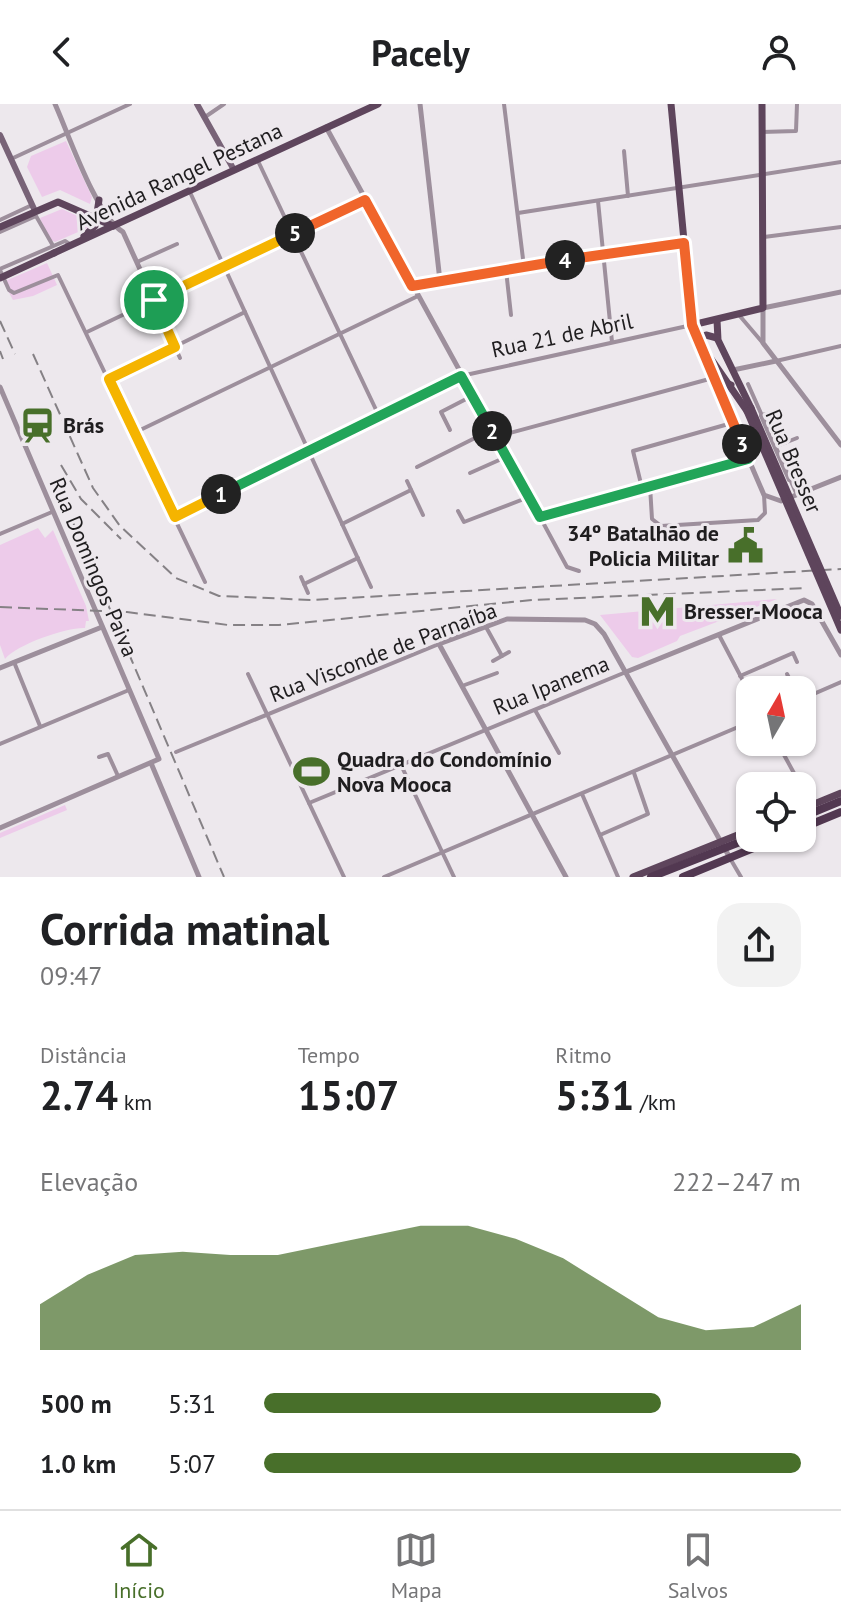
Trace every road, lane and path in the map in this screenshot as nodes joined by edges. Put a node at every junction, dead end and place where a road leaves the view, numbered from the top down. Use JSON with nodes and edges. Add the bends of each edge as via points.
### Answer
{"nodes":[{"id":1,"x":55,"y":104,"type":"edge"},
{"id":2,"x":130,"y":104,"type":"edge"},
{"id":3,"x":197,"y":104,"type":"edge"},
{"id":4,"x":224,"y":104,"type":"edge"},
{"id":5,"x":374,"y":104,"type":"edge"},
{"id":6,"x":420,"y":104,"type":"edge"},
{"id":7,"x":504,"y":104,"type":"edge"},
{"id":8,"x":671,"y":104,"type":"edge"},
{"id":9,"x":762,"y":104,"type":"edge"},
{"id":10,"x":797,"y":104,"type":"edge"},
{"id":11,"x":205,"y":117,"type":"junction"},
{"id":12,"x":326,"y":127,"type":"junction"},
{"id":13,"x":762,"y":132,"type":"junction"},
{"id":14,"x":68,"y":133,"type":"junction"},
{"id":15,"x":0,"y":135,"type":"edge"},
{"id":16,"x":624,"y":151,"type":"dead end"},
{"id":17,"x":22,"y":155,"type":"junction"},
{"id":18,"x":11,"y":159,"type":"junction"},
{"id":19,"x":258,"y":159,"type":"junction"},
{"id":20,"x":841,"y":162,"type":"edge"},
{"id":21,"x":16,"y":170,"type":"junction"},
{"id":22,"x":234,"y":170,"type":"junction"},
{"id":23,"x":762,"y":174,"type":"junction"},
{"id":24,"x":679,"y":188,"type":"junction"},
{"id":25,"x":189,"y":190,"type":"junction"},
{"id":26,"x":628,"y":196,"type":"junction"},
{"id":27,"x":99,"y":200,"type":"junction"},
{"id":28,"x":365,"y":200,"type":"junction"},
{"id":29,"x":598,"y":201,"type":"junction"},
{"id":30,"x":33,"y":212,"type":"junction"},
{"id":31,"x":518,"y":213,"type":"junction"},
{"id":32,"x":98,"y":219,"type":"junction"},
{"id":33,"x":0,"y":220,"type":"edge"},
{"id":34,"x":113,"y":226,"type":"junction"},
{"id":35,"x":841,"y":227,"type":"edge"},
{"id":36,"x":0,"y":230,"type":"edge"},
{"id":37,"x":293,"y":234,"type":"junction"},
{"id":38,"x":763,"y":238,"type":"junction"},
{"id":39,"x":80,"y":241,"type":"junction"},
{"id":40,"x":684,"y":243,"type":"junction"},
{"id":41,"x":177,"y":244,"type":"dead end"},
{"id":42,"x":54,"y":249,"type":"junction"},
{"id":43,"x":603,"y":255,"type":"junction"},
{"id":44,"x":137,"y":262,"type":"junction"},
{"id":45,"x":224,"y":266,"type":"junction"},
{"id":46,"x":524,"y":267,"type":"junction"},
{"id":47,"x":0,"y":270,"type":"edge"},
{"id":48,"x":506,"y":270,"type":"junction"},
{"id":49,"x":0,"y":278,"type":"edge"},
{"id":50,"x":440,"y":281,"type":"junction"},
{"id":51,"x":412,"y":286,"type":"junction"},
{"id":52,"x":840,"y":294,"type":"edge"},
{"id":53,"x":418,"y":296,"type":"junction"},
{"id":54,"x":154,"y":300,"type":"junction"},
{"id":55,"x":763,"y":308,"type":"junction"},
{"id":56,"x":245,"y":312,"type":"junction"},
{"id":57,"x":739,"y":314,"type":"junction"},
{"id":58,"x":511,"y":315,"type":"dead end"},
{"id":59,"x":717,"y":320,"type":"junction"},
{"id":60,"x":692,"y":325,"type":"junction"},
{"id":61,"x":86,"y":332,"type":"junction"},
{"id":62,"x":340,"y":334,"type":"junction"},
{"id":63,"x":717,"y":338,"type":"junction"},
{"id":64,"x":698,"y":340,"type":"junction"},
{"id":65,"x":612,"y":343,"type":"junction"},
{"id":66,"x":763,"y":343,"type":"junction"},
{"id":67,"x":841,"y":346,"type":"edge"},
{"id":68,"x":175,"y":347,"type":"junction"},
{"id":69,"x":180,"y":358,"type":"dead end"},
{"id":70,"x":776,"y":361,"type":"junction"},
{"id":71,"x":271,"y":368,"type":"junction"},
{"id":72,"x":737,"y":372,"type":"junction"},
{"id":73,"x":461,"y":376,"type":"junction"},
{"id":74,"x":714,"y":378,"type":"junction"},
{"id":75,"x":109,"y":379,"type":"junction"},
{"id":76,"x":748,"y":384,"type":"dead end"},
{"id":77,"x":733,"y":386,"type":"junction"},
{"id":78,"x":0,"y":387,"type":"edge"},
{"id":79,"x":472,"y":396,"type":"junction"},
{"id":80,"x":749,"y":409,"type":"junction"},
{"id":81,"x":761,"y":415,"type":"junction"},
{"id":82,"x":379,"y":416,"type":"junction"},
{"id":83,"x":732,"y":423,"type":"junction"},
{"id":84,"x":450,"y":430,"type":"dead end"},
{"id":85,"x":491,"y":430,"type":"junction"},
{"id":86,"x":134,"y":433,"type":"junction"},
{"id":87,"x":495,"y":437,"type":"junction"},
{"id":88,"x":797,"y":438,"type":"dead end"},
{"id":89,"x":785,"y":443,"type":"junction"},
{"id":90,"x":841,"y":445,"type":"edge"},
{"id":91,"x":775,"y":447,"type":"junction"},
{"id":92,"x":307,"y":450,"type":"junction"},
{"id":93,"x":506,"y":457,"type":"junction"},
{"id":94,"x":748,"y":459,"type":"junction"},
{"id":95,"x":417,"y":467,"type":"dead end"},
{"id":96,"x":470,"y":473,"type":"dead end"},
{"id":97,"x":841,"y":477,"type":"edge"},
{"id":98,"x":407,"y":481,"type":"dead end"},
{"id":99,"x":650,"y":486,"type":"junction"},
{"id":100,"x":642,"y":488,"type":"junction"},
{"id":101,"x":411,"y":490,"type":"junction"},
{"id":102,"x":764,"y":495,"type":"junction"},
{"id":103,"x":797,"y":495,"type":"junction"},
{"id":104,"x":529,"y":497,"type":"junction"},
{"id":105,"x":458,"y":511,"type":"dead end"},
{"id":106,"x":52,"y":512,"type":"junction"},
{"id":107,"x":423,"y":515,"type":"dead end"},
{"id":108,"x":175,"y":517,"type":"junction"},
{"id":109,"x":540,"y":517,"type":"junction"},
{"id":110,"x":342,"y":524,"type":"junction"},
{"id":111,"x":0,"y":534,"type":"edge"},
{"id":112,"x":358,"y":558,"type":"junction"},
{"id":113,"x":579,"y":571,"type":"dead end"},
{"id":114,"x":301,"y":577,"type":"dead end"},
{"id":115,"x":205,"y":582,"type":"dead end"},
{"id":116,"x":304,"y":584,"type":"junction"},
{"id":117,"x":371,"y":587,"type":"dead end"},
{"id":118,"x":308,"y":593,"type":"dead end"},
{"id":119,"x":841,"y":616,"type":"edge"},
{"id":120,"x":485,"y":625,"type":"junction"},
{"id":121,"x":102,"y":627,"type":"junction"},
{"id":122,"x":841,"y":630,"type":"edge"},
{"id":123,"x":717,"y":633,"type":"junction"},
{"id":124,"x":439,"y":644,"type":"junction"},
{"id":125,"x":509,"y":652,"type":"dead end"},
{"id":126,"x":841,"y":655,"type":"edge"},
{"id":127,"x":502,"y":656,"type":"junction"},
{"id":128,"x":493,"y":661,"type":"dead end"},
{"id":129,"x":14,"y":662,"type":"junction"},
{"id":130,"x":797,"y":662,"type":"dead end"},
{"id":131,"x":0,"y":668,"type":"edge"},
{"id":132,"x":626,"y":672,"type":"junction"},
{"id":133,"x":497,"y":673,"type":"dead end"},
{"id":134,"x":248,"y":674,"type":"dead end"},
{"id":135,"x":740,"y":676,"type":"joint"},
{"id":136,"x":841,"y":682,"type":"edge"},
{"id":137,"x":462,"y":686,"type":"junction"},
{"id":138,"x":129,"y":690,"type":"junction"},
{"id":139,"x":816,"y":693,"type":"edge"},
{"id":140,"x":535,"y":710,"type":"junction"},
{"id":141,"x":267,"y":714,"type":"junction"},
{"id":142,"x":40,"y":727,"type":"junction"},
{"id":143,"x":736,"y":728,"type":"edge"},
{"id":144,"x":486,"y":730,"type":"junction"},
{"id":145,"x":0,"y":744,"type":"edge"},
{"id":146,"x":176,"y":752,"type":"dead end"},
{"id":147,"x":559,"y":753,"type":"dead end"},
{"id":148,"x":672,"y":756,"type":"junction"},
{"id":149,"x":99,"y":757,"type":"dead end"},
{"id":150,"x":151,"y":763,"type":"junction"},
{"id":151,"x":401,"y":765,"type":"junction"},
{"id":152,"x":634,"y":772,"type":"junction"},
{"id":153,"x":118,"y":777,"type":"junction"},
{"id":154,"x":841,"y":793,"type":"edge"},
{"id":155,"x":582,"y":794,"type":"junction"},
{"id":156,"x":841,"y":801,"type":"edge"},
{"id":157,"x":309,"y":803,"type":"junction"},
{"id":158,"x":816,"y":803,"type":"edge"},
{"id":159,"x":816,"y":811,"type":"edge"},
{"id":160,"x":841,"y":812,"type":"edge"},
{"id":161,"x":532,"y":815,"type":"junction"},
{"id":162,"x":816,"y":822,"type":"edge"},
{"id":163,"x":0,"y":828,"type":"edge"},
{"id":164,"x":600,"y":835,"type":"junction"},
{"id":165,"x":736,"y":838,"type":"edge"},
{"id":166,"x":736,"y":842,"type":"edge"},
{"id":167,"x":723,"y":845,"type":"junction"},
{"id":168,"x":443,"y":852,"type":"junction"},
{"id":169,"x":744,"y":852,"type":"edge"},
{"id":170,"x":730,"y":858,"type":"junction"},
{"id":171,"x":199,"y":877,"type":"edge"},
{"id":172,"x":344,"y":877,"type":"edge"},
{"id":173,"x":384,"y":877,"type":"edge"},
{"id":174,"x":454,"y":877,"type":"edge"},
{"id":175,"x":566,"y":877,"type":"edge"},
{"id":176,"x":618,"y":877,"type":"edge"},
{"id":177,"x":633,"y":877,"type":"edge"},
{"id":178,"x":651,"y":877,"type":"edge"},
{"id":179,"x":683,"y":877,"type":"edge"},
{"id":180,"x":741,"y":877,"type":"edge"}],
"edges":[{"from":1,"to":14,"type":"street"},
{"from":2,"to":14,"type":"street"},
{"from":3,"to":11,"type":"main road"},
{"from":4,"to":11,"type":"street"},
{"from":5,"to":12,"type":"main road","name":"Avenida Rangel Pestana"},
{"from":6,"to":50,"type":"street"},
{"from":7,"to":31,"type":"street"},
{"from":8,"to":24,"type":"main road","name":"Rua Bresser"},
{"from":9,"to":13,"type":"main road"},
{"from":10,"to":13,"type":"street","via":[[796,131]]},
{"from":11,"to":22,"type":"main road"},
{"from":12,"to":19,"type":"main road","name":"Avenida Rangel Pestana"},
{"from":12,"to":28,"type":"street"},
{"from":13,"to":23,"type":"main road"},
{"from":14,"to":17,"type":"street"},
{"from":14,"to":27,"type":"street"},
{"from":15,"to":18,"type":"main road"},
{"from":16,"to":26,"type":"street"},
{"from":17,"to":18,"type":"street"},
{"from":17,"to":21,"type":"street"},
{"from":18,"to":21,"type":"main road"},
{"from":19,"to":22,"type":"main road","name":"Avenida Rangel Pestana"},
{"from":19,"to":37,"type":"street"},
{"from":20,"to":23,"type":"street"},
{"from":21,"to":30,"type":"main road"},
{"from":22,"to":25,"type":"main road","name":"Avenida Rangel Pestana"},
{"from":23,"to":24,"type":"street"},
{"from":23,"to":38,"type":"main road"},
{"from":24,"to":26,"type":"street"},
{"from":24,"to":40,"type":"main road","name":"Rua Bresser"},
{"from":25,"to":34,"type":"main road","name":"Avenida Rangel Pestana"},
{"from":25,"to":45,"type":"street"},
{"from":26,"to":29,"type":"street"},
{"from":27,"to":32,"type":"main road"},
{"from":27,"to":34,"type":"street"},
{"from":28,"to":37,"type":"street"},
{"from":28,"to":51,"type":"street"},
{"from":29,"to":31,"type":"street"},
{"from":29,"to":43,"type":"street"},
{"from":30,"to":32,"type":"main road","via":[[60,202]]},
{"from":30,"to":33,"type":"street"},
{"from":30,"to":36,"type":"main road"},
{"from":30,"to":42,"type":"street"},
{"from":31,"to":46,"type":"street"},
{"from":32,"to":34,"type":"main road"},
{"from":32,"to":39,"type":"main road"},
{"from":34,"to":39,"type":"main road","name":"Avenida Rangel Pestana"},
{"from":34,"to":44,"type":"street","via":[[123,232]]},
{"from":35,"to":38,"type":"street"},
{"from":37,"to":45,"type":"street"},
{"from":37,"to":62,"type":"street"},
{"from":38,"to":55,"type":"main road"},
{"from":39,"to":42,"type":"main road","name":"Avenida Rangel Pestana"},
{"from":40,"to":43,"type":"street"},
{"from":40,"to":60,"type":"main road","name":"Rua Bresser"},
{"from":41,"to":44,"type":"street"},
{"from":42,"to":47,"type":"street","name":"Avenida Rangel Pestana"},
{"from":42,"to":49,"type":"main road","name":"Avenida Rangel Pestana","bridge":true},
{"from":43,"to":46,"type":"street"},
{"from":43,"to":65,"type":"street"},
{"from":44,"to":54,"type":"street"},
{"from":45,"to":54,"type":"street"},
{"from":45,"to":56,"type":"street"},
{"from":46,"to":48,"type":"street"},
{"from":47,"to":61,"type":"street","via":[[11,292],[58,275]]},
{"from":48,"to":50,"type":"street"},
{"from":48,"to":58,"type":"street"},
{"from":50,"to":51,"type":"street"},
{"from":51,"to":53,"type":"street"},
{"from":52,"to":55,"type":"street","name":"Rua 21 de Abril"},
{"from":53,"to":62,"type":"street"},
{"from":53,"to":73,"type":"street"},
{"from":54,"to":61,"type":"street"},
{"from":54,"to":68,"type":"street"},
{"from":55,"to":57,"type":"main road","name":"Rua 21 de Abril"},
{"from":55,"to":66,"type":"street"},
{"from":56,"to":68,"type":"street"},
{"from":56,"to":71,"type":"street"},
{"from":57,"to":59,"type":"main road","name":"Rua 21 de Abril"},
{"from":57,"to":66,"type":"street"},
{"from":59,"to":60,"type":"main road","name":"Rua 21 de Abril"},
{"from":59,"to":63,"type":"main road","name":"Rua Bresser"},
{"from":60,"to":64,"type":"main road","name":"Rua Bresser"},
{"from":60,"to":65,"type":"street","name":"Rua 21 de Abril"},
{"from":61,"to":75,"type":"street"},
{"from":62,"to":71,"type":"street"},
{"from":62,"to":82,"type":"street"},
{"from":63,"to":64,"type":"main road","via":[[706,335]]},
{"from":63,"to":72,"type":"main road","name":"Rua Bresser"},
{"from":64,"to":74,"type":"street","name":"Rua Bresser"},
{"from":64,"to":77,"type":"main road","name":"Rua Bresser"},
{"from":65,"to":73,"type":"street","name":"Rua 21 de Abril"},
{"from":66,"to":70,"type":"street"},
{"from":67,"to":70,"type":"street"},
{"from":68,"to":69,"type":"street"},
{"from":68,"to":75,"type":"street"},
{"from":70,"to":72,"type":"street"},
{"from":70,"to":90,"type":"street"},
{"from":71,"to":86,"type":"street"},
{"from":71,"to":92,"type":"street"},
{"from":72,"to":80,"type":"main road","name":"Rua Bresser"},
{"from":73,"to":79,"type":"street"},
{"from":73,"to":82,"type":"street","name":"Rua 21 de Abril"},
{"from":74,"to":77,"type":"main road"},
{"from":74,"to":83,"type":"street","name":"Rua Bresser"},
{"from":74,"to":87,"type":"street"},
{"from":75,"to":86,"type":"street"},
{"from":76,"to":81,"type":"street"},
{"from":77,"to":80,"type":"main road","name":"Rua Bresser"},
{"from":78,"to":106,"type":"street","name":"Rua Domingos Paiva"},
{"from":79,"to":84,"type":"street","via":[[441,412]]},
{"from":79,"to":85,"type":"street"},
{"from":80,"to":119,"type":"main road","name":"Rua Bresser","bridge":true},
{"from":80,"to":122,"type":"main road","name":"Rua Bresser","bridge":true},
{"from":81,"to":89,"type":"street","via":[[773,413]]},
{"from":81,"to":91,"type":"street"},
{"from":82,"to":92,"type":"street","name":"Rua 21 de Abril"},
{"from":83,"to":94,"type":"street","name":"Rua Bresser"},
{"from":83,"to":100,"type":"street","via":[[633,451]]},
{"from":85,"to":87,"type":"street"},
{"from":85,"to":95,"type":"street"},
{"from":86,"to":108,"type":"street"},
{"from":87,"to":93,"type":"street"},
{"from":88,"to":89,"type":"street"},
{"from":89,"to":91,"type":"street"},
{"from":91,"to":103,"type":"street"},
{"from":92,"to":108,"type":"street","name":"Rua 21 de Abril"},
{"from":92,"to":110,"type":"street"},
{"from":93,"to":96,"type":"street"},
{"from":93,"to":104,"type":"street"},
{"from":94,"to":99,"type":"street"},
{"from":94,"to":102,"type":"street","name":"Rua Bresser"},
{"from":97,"to":103,"type":"street"},
{"from":98,"to":101,"type":"street"},
{"from":99,"to":100,"type":"street"},
{"from":99,"to":102,"type":"street","via":[[652,519],[661,526],[758,520],[765,513]]},
{"from":100,"to":109,"type":"street"},
{"from":101,"to":107,"type":"street"},
{"from":101,"to":110,"type":"street"},
{"from":102,"to":103,"type":"street","via":[[781,501]]},
{"from":104,"to":105,"type":"street","via":[[464,522]]},
{"from":104,"to":109,"type":"street"},
{"from":106,"to":111,"type":"street"},
{"from":106,"to":121,"type":"street","name":"Rua Domingos Paiva"},
{"from":108,"to":115,"type":"street"},
{"from":109,"to":113,"type":"street","via":[[566,566]]},
{"from":110,"to":112,"type":"street"},
{"from":112,"to":116,"type":"street"},
{"from":112,"to":117,"type":"street"},
{"from":114,"to":116,"type":"street"},
{"from":116,"to":118,"type":"street"},
{"from":120,"to":124,"type":"street","name":"Rua Visconde de Parnaíba"},
{"from":120,"to":127,"type":"street"},
{"from":120,"to":132,"type":"street","name":"Rua Visconde de Parnaíba","via":[[507,619],[585,620],[604,634]]},
{"from":121,"to":129,"type":"street"},
{"from":121,"to":138,"type":"street","name":"Rua Domingos Paiva"},
{"from":123,"to":126,"type":"street","name":"Rua Ipanema","via":[[806,600]]},
{"from":123,"to":132,"type":"street","name":"Rua Ipanema"},
{"from":123,"to":135,"type":"street"},
{"from":124,"to":137,"type":"street"},
{"from":124,"to":141,"type":"street","name":"Rua Visconde de Parnaíba"},
{"from":125,"to":127,"type":"street"},
{"from":127,"to":128,"type":"street"},
{"from":129,"to":131,"type":"street"},
{"from":129,"to":142,"type":"street"},
{"from":130,"to":135,"type":"street","via":[[793,653]]},
{"from":132,"to":140,"type":"street","name":"Rua Ipanema"},
{"from":132,"to":148,"type":"street"},
{"from":133,"to":137,"type":"street"},
{"from":134,"to":141,"type":"street"},
{"from":136,"to":139,"type":"street"},
{"from":137,"to":144,"type":"street"},
{"from":138,"to":142,"type":"street"},
{"from":138,"to":150,"type":"street","name":"Rua Domingos Paiva","via":[[159,759]]},
{"from":140,"to":144,"type":"street","name":"Rua Ipanema"},
{"from":140,"to":147,"type":"street"},
{"from":141,"to":146,"type":"street","name":"Rua Visconde de Parnaíba"},
{"from":141,"to":157,"type":"street"},
{"from":142,"to":145,"type":"street"},
{"from":143,"to":148,"type":"street"},
{"from":144,"to":151,"type":"street","name":"Rua Ipanema"},
{"from":144,"to":161,"type":"street"},
{"from":148,"to":152,"type":"street"},
{"from":148,"to":167,"type":"street"},
{"from":149,"to":153,"type":"street","via":[[108,754]]},
{"from":150,"to":153,"type":"street"},
{"from":150,"to":171,"type":"street"},
{"from":151,"to":157,"type":"street","name":"Rua Ipanema"},
{"from":151,"to":168,"type":"street"},
{"from":152,"to":155,"type":"street"},
{"from":152,"to":164,"type":"street","via":[[648,814]]},
{"from":153,"to":163,"type":"street"},
{"from":154,"to":158,"type":"main road"},
{"from":155,"to":161,"type":"street"},
{"from":155,"to":164,"type":"street"},
{"from":156,"to":159,"type":"highway"},
{"from":157,"to":172,"type":"street"},
{"from":160,"to":162,"type":"highway"},
{"from":161,"to":168,"type":"street"},
{"from":161,"to":175,"type":"street"},
{"from":164,"to":176,"type":"street"},
{"from":165,"to":167,"type":"main road"},
{"from":166,"to":167,"type":"highway"},
{"from":167,"to":170,"type":"street"},
{"from":167,"to":177,"type":"main road"},
{"from":167,"to":178,"type":"highway"},
{"from":168,"to":173,"type":"street"},
{"from":168,"to":174,"type":"street"},
{"from":169,"to":170,"type":"highway"},
{"from":170,"to":179,"type":"highway"},
{"from":170,"to":180,"type":"street"}]}
